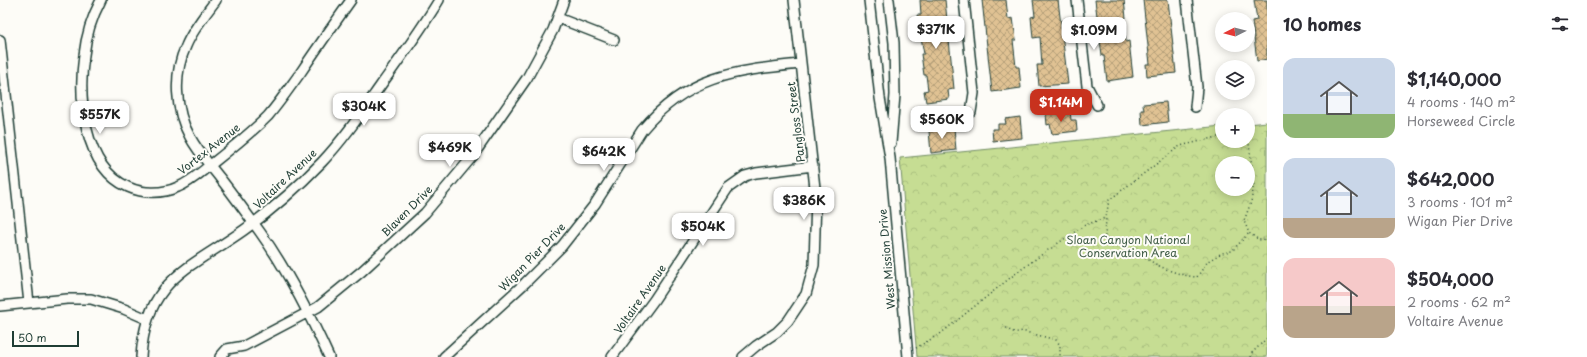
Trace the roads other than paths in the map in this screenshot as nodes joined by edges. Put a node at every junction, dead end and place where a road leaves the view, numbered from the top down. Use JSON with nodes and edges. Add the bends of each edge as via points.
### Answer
{"nodes":[{"id":1,"x":100,"y":0,"type":"edge"},
{"id":2,"x":216,"y":0,"type":"edge"},
{"id":3,"x":351,"y":0,"type":"edge"},
{"id":4,"x":438,"y":0,"type":"edge"},
{"id":5,"x":564,"y":0,"type":"edge"},
{"id":6,"x":794,"y":0,"type":"edge"},
{"id":7,"x":869,"y":0,"type":"edge"},
{"id":8,"x":889,"y":0,"type":"edge"},
{"id":9,"x":964,"y":0,"type":"edge"},
{"id":10,"x":1077,"y":0,"type":"edge"},
{"id":11,"x":1187,"y":0,"type":"edge"},
{"id":12,"x":558,"y":18,"type":"junction"},
{"id":13,"x":0,"y":40,"type":"edge"},
{"id":14,"x":614,"y":40,"type":"dead end"},
{"id":15,"x":801,"y":64,"type":"junction"},
{"id":16,"x":1097,"y":105,"type":"dead end"},
{"id":17,"x":1195,"y":107,"type":"dead end"},
{"id":18,"x":971,"y":112,"type":"dead end"},
{"id":19,"x":890,"y":158,"type":"junction"},
{"id":20,"x":210,"y":165,"type":"junction"},
{"id":21,"x":813,"y":166,"type":"junction"},
{"id":22,"x":254,"y":223,"type":"junction"},
{"id":23,"x":29,"y":303,"type":"junction"},
{"id":24,"x":0,"y":306,"type":"edge"},
{"id":25,"x":308,"y":313,"type":"junction"},
{"id":26,"x":148,"y":319,"type":"junction"},
{"id":27,"x":908,"y":355,"type":"edge"},
{"id":28,"x":141,"y":357,"type":"edge"},
{"id":29,"x":220,"y":357,"type":"edge"},
{"id":30,"x":329,"y":357,"type":"edge"},
{"id":31,"x":444,"y":357,"type":"edge"},
{"id":32,"x":612,"y":357,"type":"edge"},
{"id":33,"x":743,"y":357,"type":"edge"}],
"edges":[{"from":1,"to":20,"type":"street","name":"Vortex Avenue","via":[[87,37],[82,86],[86,124],[97,157],[104,169],[113,178],[133,189],[156,192],[179,187]]},
{"from":2,"to":20,"type":"street","via":[[191,35],[179,68],[178,81],[179,105],[184,125]]},
{"from":3,"to":20,"type":"street","name":"Vortex Avenue","via":[[268,115]]},
{"from":4,"to":22,"type":"street","name":"Voltaire Avenue","via":[[409,46],[334,148],[309,175]]},
{"from":5,"to":12,"type":"street","name":"Blaven Drive"},
{"from":6,"to":15,"type":"street","name":"Pangloss Street"},
{"from":7,"to":19,"type":"street","name":"West Mission Drive","via":[[880,98]]},
{"from":8,"to":19,"type":"street","name":"West Mission Drive","via":[[894,43]]},
{"from":9,"to":18,"type":"street","via":[[974,93]]},
{"from":10,"to":16,"type":"street","via":[[1087,86]]},
{"from":11,"to":17,"type":"street","via":[[1197,87]]},
{"from":12,"to":14,"type":"street"},
{"from":12,"to":25,"type":"street","name":"Blaven Drive","via":[[527,78],[459,174],[425,213],[362,271],[328,300]]},
{"from":13,"to":23,"type":"street"},
{"from":15,"to":21,"type":"street","name":"Pangloss Street"},
{"from":15,"to":31,"type":"street","name":"Wigan Pier Drive","via":[[722,75],[688,90],[668,103],[642,130],[595,204],[562,246],[525,284]]},
{"from":19,"to":27,"type":"street","name":"West Mission Drive"},
{"from":20,"to":22,"type":"street"},
{"from":21,"to":32,"type":"street","name":"Voltaire Avenue","via":[[756,173],[745,176],[728,188],[654,300]]},
{"from":21,"to":33,"type":"street","name":"Pangloss Street","via":[[816,197],[815,249],[814,265],[806,294],[778,332]]},
{"from":22,"to":25,"type":"street","via":[[283,266]]},
{"from":22,"to":26,"type":"street","name":"Voltaire Avenue","via":[[175,277],[161,294]]},
{"from":23,"to":24,"type":"street"},
{"from":23,"to":26,"type":"street","via":[[91,299]]},
{"from":25,"to":29,"type":"street","name":"Blaven Drive","via":[[244,346],[227,349]]},
{"from":25,"to":30,"type":"street"},
{"from":26,"to":28,"type":"street","name":"Voltaire Avenue"}]}
